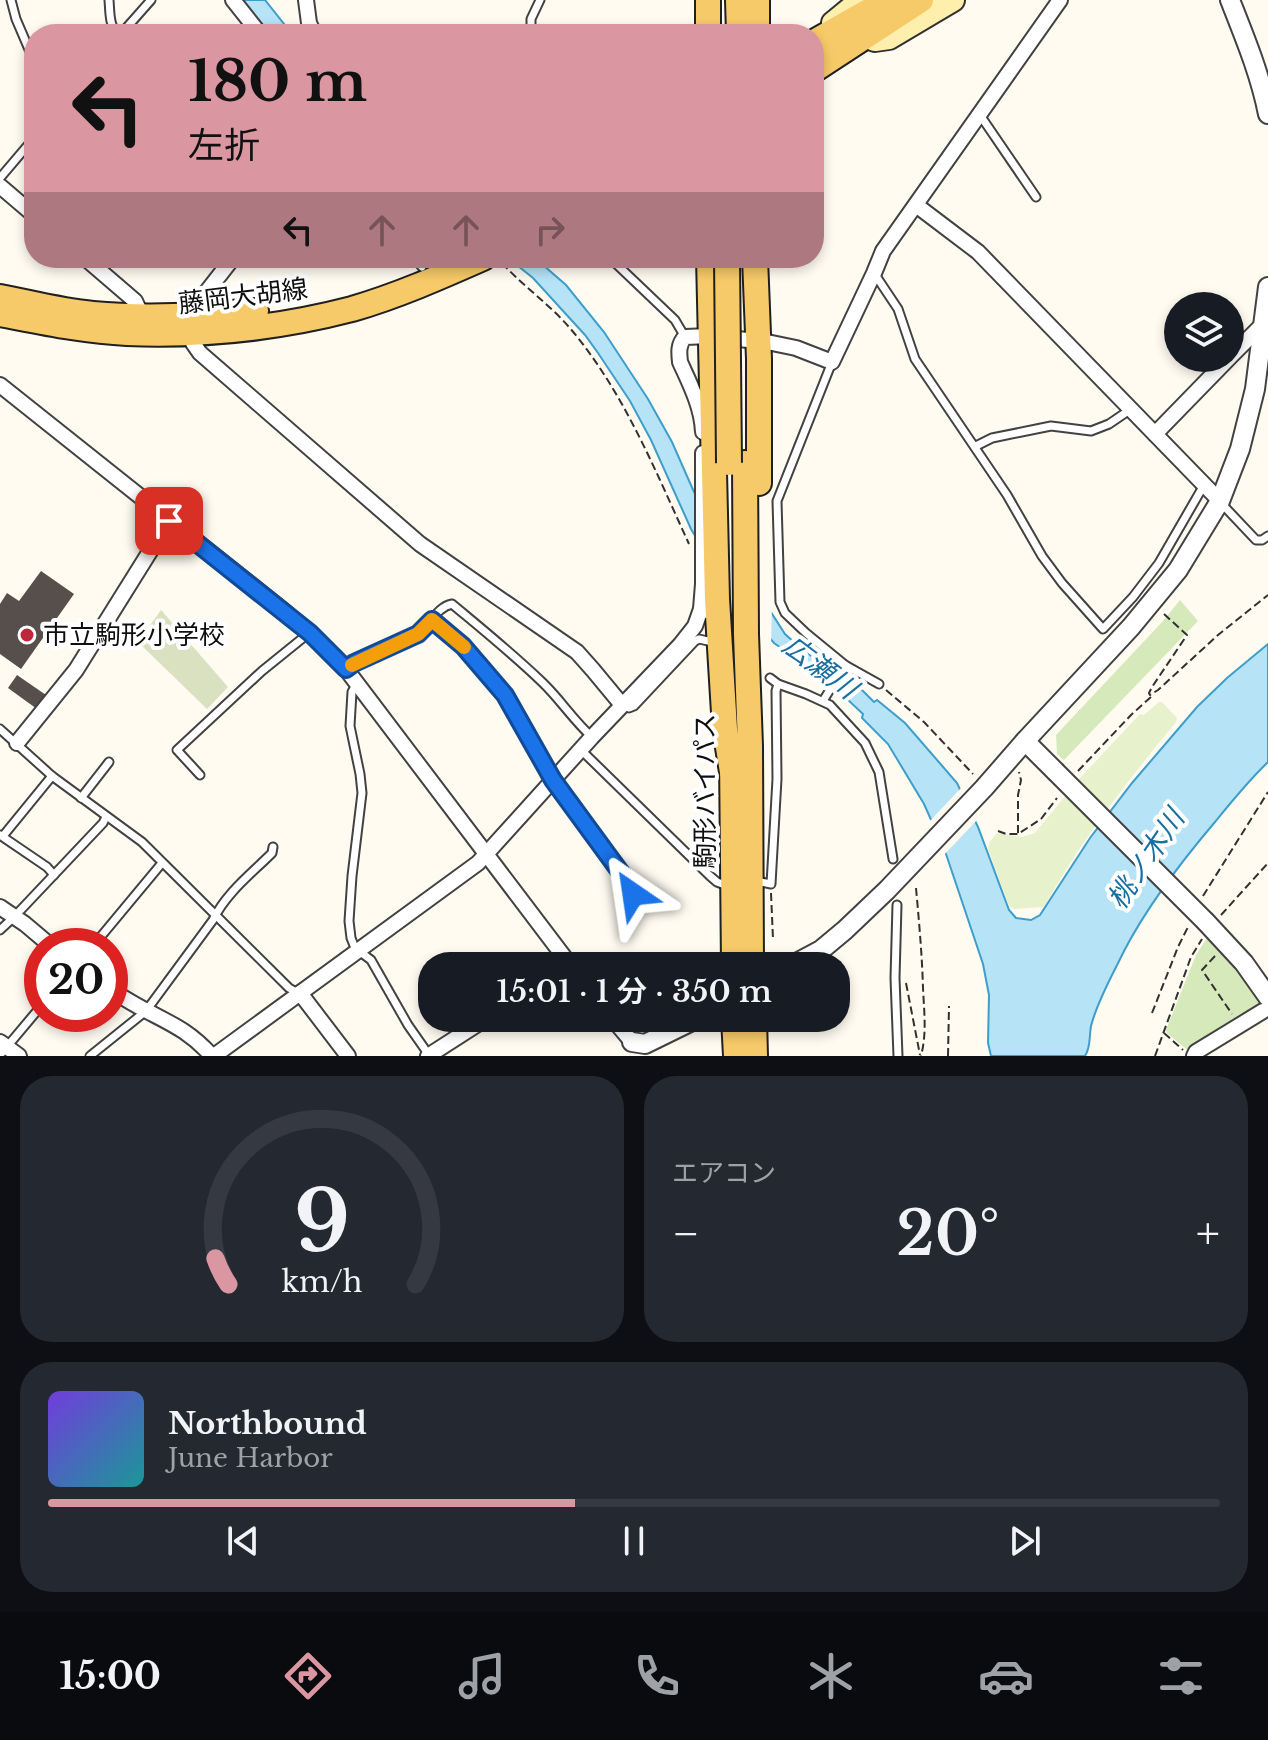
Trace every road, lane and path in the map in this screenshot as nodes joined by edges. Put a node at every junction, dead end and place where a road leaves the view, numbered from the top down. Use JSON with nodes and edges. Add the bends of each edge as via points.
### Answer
{"nodes":[{"id":1,"x":11,"y":0,"type":"edge"},
{"id":2,"x":109,"y":0,"type":"edge"},
{"id":3,"x":151,"y":0,"type":"edge"},
{"id":4,"x":233,"y":0,"type":"edge"},
{"id":5,"x":306,"y":0,"type":"edge"},
{"id":6,"x":540,"y":0,"type":"edge"},
{"id":7,"x":708,"y":0,"type":"edge"},
{"id":8,"x":724,"y":0,"type":"edge"},
{"id":9,"x":738,"y":0,"type":"edge"},
{"id":10,"x":757,"y":0,"type":"edge"},
{"id":11,"x":861,"y":0,"type":"edge"},
{"id":12,"x":888,"y":0,"type":"edge"},
{"id":13,"x":921,"y":0,"type":"edge"},
{"id":14,"x":953,"y":0,"type":"edge"},
{"id":15,"x":1060,"y":0,"type":"edge"},
{"id":16,"x":1230,"y":0,"type":"edge"},
{"id":17,"x":112,"y":24,"type":"edge"},
{"id":18,"x":129,"y":24,"type":"edge"},
{"id":19,"x":252,"y":24,"type":"edge"},
{"id":20,"x":309,"y":24,"type":"edge"},
{"id":21,"x":531,"y":24,"type":"edge"},
{"id":22,"x":708,"y":24,"type":"edge"},
{"id":23,"x":725,"y":24,"type":"edge"},
{"id":24,"x":739,"y":24,"type":"edge"},
{"id":25,"x":757,"y":24,"type":"edge"},
{"id":26,"x":824,"y":32,"type":"edge"},
{"id":27,"x":824,"y":35,"type":"edge"},
{"id":28,"x":865,"y":36,"type":"junction"},
{"id":29,"x":24,"y":38,"type":"edge"},
{"id":30,"x":824,"y":63,"type":"edge"},
{"id":31,"x":1268,"y":114,"type":"edge"},
{"id":32,"x":980,"y":115,"type":"junction"},
{"id":33,"x":24,"y":150,"type":"edge"},
{"id":34,"x":0,"y":178,"type":"edge"},
{"id":35,"x":0,"y":186,"type":"edge"},
{"id":36,"x":1036,"y":197,"type":"dead end"},
{"id":37,"x":916,"y":205,"type":"junction"},
{"id":38,"x":24,"y":206,"type":"edge"},
{"id":39,"x":97,"y":268,"type":"edge"},
{"id":40,"x":225,"y":268,"type":"edge"},
{"id":41,"x":409,"y":268,"type":"edge"},
{"id":42,"x":468,"y":268,"type":"edge"},
{"id":43,"x":502,"y":268,"type":"edge"},
{"id":44,"x":620,"y":268,"type":"edge"},
{"id":45,"x":709,"y":268,"type":"edge"},
{"id":46,"x":727,"y":268,"type":"edge"},
{"id":47,"x":742,"y":268,"type":"edge"},
{"id":48,"x":755,"y":268,"type":"edge"},
{"id":49,"x":874,"y":273,"type":"junction"},
{"id":50,"x":1268,"y":287,"type":"edge"},
{"id":51,"x":0,"y":297,"type":"edge"},
{"id":52,"x":0,"y":314,"type":"edge"},
{"id":53,"x":142,"y":316,"type":"junction"},
{"id":54,"x":1266,"y":321,"type":"edge"},
{"id":55,"x":194,"y":324,"type":"junction"},
{"id":56,"x":710,"y":336,"type":"junction"},
{"id":57,"x":685,"y":337,"type":"junction"},
{"id":58,"x":758,"y":341,"type":"junction"},
{"id":59,"x":1244,"y":344,"type":"edge"},
{"id":60,"x":832,"y":362,"type":"junction"},
{"id":61,"x":1216,"y":372,"type":"edge"},
{"id":62,"x":0,"y":385,"type":"edge"},
{"id":63,"x":1131,"y":409,"type":"junction"},
{"id":64,"x":1155,"y":434,"type":"junction"},
{"id":65,"x":976,"y":446,"type":"junction"},
{"id":66,"x":737,"y":463,"type":"junction"},
{"id":67,"x":709,"y":482,"type":"junction"},
{"id":68,"x":1204,"y":485,"type":"junction"},
{"id":69,"x":1220,"y":501,"type":"junction"},
{"id":70,"x":169,"y":521,"type":"junction"},
{"id":71,"x":1268,"y":536,"type":"edge"},
{"id":72,"x":689,"y":544,"type":"dead end"},
{"id":73,"x":745,"y":545,"type":"junction"},
{"id":74,"x":1268,"y":595,"type":"edge"},
{"id":75,"x":1164,"y":614,"type":"dead end"},
{"id":76,"x":725,"y":615,"type":"junction"},
{"id":77,"x":432,"y":620,"type":"junction"},
{"id":78,"x":310,"y":633,"type":"junction"},
{"id":79,"x":708,"y":641,"type":"dead end"},
{"id":80,"x":844,"y":668,"type":"junction"},
{"id":81,"x":346,"y":669,"type":"junction"},
{"id":82,"x":770,"y":678,"type":"dead end"},
{"id":83,"x":357,"y":683,"type":"junction"},
{"id":84,"x":778,"y":684,"type":"junction"},
{"id":85,"x":879,"y":684,"type":"joint"},
{"id":86,"x":825,"y":698,"type":"junction"},
{"id":87,"x":622,"y":705,"type":"junction"},
{"id":88,"x":0,"y":729,"type":"edge"},
{"id":89,"x":592,"y":737,"type":"junction"},
{"id":90,"x":1025,"y":741,"type":"junction"},
{"id":91,"x":17,"y":743,"type":"junction"},
{"id":92,"x":581,"y":750,"type":"junction"},
{"id":93,"x":109,"y":762,"type":"dead end"},
{"id":94,"x":1019,"y":769,"type":"dead end"},
{"id":95,"x":200,"y":775,"type":"dead end"},
{"id":96,"x":52,"y":776,"type":"junction"},
{"id":97,"x":553,"y":780,"type":"junction"},
{"id":98,"x":980,"y":783,"type":"junction"},
{"id":99,"x":81,"y":798,"type":"junction"},
{"id":100,"x":106,"y":817,"type":"junction"},
{"id":101,"x":1018,"y":834,"type":"dead end"},
{"id":102,"x":1,"y":836,"type":"edge"},
{"id":103,"x":273,"y":847,"type":"dead end"},
{"id":104,"x":486,"y":855,"type":"junction"},
{"id":105,"x":893,"y":859,"type":"dead end"},
{"id":106,"x":162,"y":863,"type":"junction"},
{"id":107,"x":1268,"y":863,"type":"edge"},
{"id":108,"x":54,"y":875,"type":"junction"},
{"id":109,"x":761,"y":882,"type":"dead end"},
{"id":110,"x":771,"y":884,"type":"junction"},
{"id":111,"x":725,"y":885,"type":"dead end"},
{"id":112,"x":916,"y":888,"type":"dead end"},
{"id":113,"x":633,"y":894,"type":"dead end"},
{"id":114,"x":897,"y":905,"type":"dead end"},
{"id":115,"x":0,"y":907,"type":"edge"},
{"id":116,"x":215,"y":915,"type":"junction"},
{"id":117,"x":14,"y":917,"type":"junction"},
{"id":118,"x":1210,"y":925,"type":"junction"},
{"id":119,"x":28,"y":928,"type":"edge"},
{"id":120,"x":108,"y":928,"type":"edge"},
{"id":121,"x":0,"y":930,"type":"edge"},
{"id":122,"x":773,"y":939,"type":"dead end"},
{"id":123,"x":358,"y":950,"type":"junction"},
{"id":124,"x":559,"y":952,"type":"edge"},
{"id":125,"x":734,"y":952,"type":"edge"},
{"id":126,"x":751,"y":952,"type":"edge"},
{"id":127,"x":817,"y":952,"type":"edge"},
{"id":128,"x":1215,"y":956,"type":"dead end"},
{"id":129,"x":904,"y":976,"type":"dead end"},
{"id":130,"x":300,"y":993,"type":"junction"},
{"id":131,"x":128,"y":1000,"type":"edge"},
{"id":132,"x":1266,"y":1004,"type":"edge"},
{"id":133,"x":949,"y":1006,"type":"dead end"},
{"id":134,"x":1228,"y":1008,"type":"dead end"},
{"id":135,"x":146,"y":1011,"type":"junction"},
{"id":136,"x":24,"y":1024,"type":"edge"},
{"id":137,"x":465,"y":1032,"type":"edge"},
{"id":138,"x":623,"y":1032,"type":"edge"},
{"id":139,"x":669,"y":1032,"type":"edge"},
{"id":140,"x":735,"y":1032,"type":"edge"},
{"id":141,"x":754,"y":1032,"type":"edge"},
{"id":142,"x":1163,"y":1032,"type":"junction"},
{"id":143,"x":634,"y":1046,"type":"joint"},
{"id":144,"x":2,"y":1048,"type":"edge"},
{"id":145,"x":219,"y":1054,"type":"edge"},
{"id":146,"x":1190,"y":1054,"type":"edge"},
{"id":147,"x":19,"y":1056,"type":"edge"},
{"id":148,"x":90,"y":1056,"type":"edge"},
{"id":149,"x":348,"y":1056,"type":"edge"},
{"id":150,"x":428,"y":1056,"type":"edge"},
{"id":151,"x":736,"y":1056,"type":"edge"},
{"id":152,"x":755,"y":1056,"type":"edge"},
{"id":153,"x":898,"y":1056,"type":"edge"},
{"id":154,"x":920,"y":1056,"type":"edge"},
{"id":155,"x":948,"y":1056,"type":"edge"},
{"id":156,"x":1155,"y":1056,"type":"edge"}],
"edges":[{"from":1,"to":29,"type":"lane"},
{"from":2,"to":17,"type":"lane"},
{"from":3,"to":18,"type":"lane"},
{"from":4,"to":19,"type":"street"},
{"from":5,"to":20,"type":"street"},
{"from":6,"to":21,"type":"lane"},
{"from":7,"to":22,"type":"main road"},
{"from":8,"to":23,"type":"main road"},
{"from":9,"to":24,"type":"main road"},
{"from":10,"to":25,"type":"main road"},
{"from":11,"to":26,"type":"main road"},
{"from":12,"to":27,"type":"main road"},
{"from":13,"to":28,"type":"main road"},
{"from":14,"to":28,"type":"main road","via":[[889,38]]},
{"from":15,"to":32,"type":"street"},
{"from":16,"to":31,"type":"street"},
{"from":28,"to":30,"type":"main road"},
{"from":32,"to":36,"type":"lane"},
{"from":32,"to":37,"type":"street"},
{"from":33,"to":34,"type":"lane"},
{"from":35,"to":38,"type":"street"},
{"from":37,"to":49,"type":"street"},
{"from":37,"to":63,"type":"street","via":[[978,252]]},
{"from":39,"to":53,"type":"street","via":[[135,301]]},
{"from":40,"to":55,"type":"street","via":[[201,299]]},
{"from":41,"to":55,"type":"main road","name":"藤岡大胡線","via":[[355,291]]},
{"from":42,"to":55,"type":"main road","name":"藤岡大胡線","via":[[353,308],[269,325]]},
{"from":43,"to":72,"type":"path","via":[[559,316],[595,362],[640,439]]},
{"from":44,"to":57,"type":"lane","via":[[675,320]]},
{"from":45,"to":56,"type":"main road"},
{"from":46,"to":66,"type":"main road","bridge":true},
{"from":47,"to":66,"type":"main road"},
{"from":48,"to":58,"type":"main road"},
{"from":49,"to":60,"type":"street"},
{"from":49,"to":65,"type":"lane","via":[[898,309],[915,359]]},
{"from":50,"to":54,"type":"street"},
{"from":51,"to":53,"type":"main road","name":"藤岡大胡線","via":[[63,310]]},
{"from":52,"to":55,"type":"main road","name":"藤岡大胡線","via":[[125,333]]},
{"from":53,"to":55,"type":"main road","name":"藤岡大胡線"},
{"from":54,"to":59,"type":"street"},
{"from":54,"to":69,"type":"street","via":[[1252,406]]},
{"from":55,"to":87,"type":"street","via":[[193,343],[200,353],[412,538],[577,652]]},
{"from":56,"to":57,"type":"street"},
{"from":56,"to":58,"type":"street"},
{"from":56,"to":67,"type":"main road"},
{"from":57,"to":67,"type":"street","via":[[680,362],[702,417]]},
{"from":58,"to":60,"type":"street"},
{"from":58,"to":73,"type":"main road"},
{"from":60,"to":80,"type":"lane","via":[[777,501],[780,602],[795,624]]},
{"from":61,"to":64,"type":"street"},
{"from":62,"to":70,"type":"street"},
{"from":63,"to":64,"type":"street"},
{"from":63,"to":65,"type":"lane","via":[[1091,431],[1051,426]]},
{"from":64,"to":68,"type":"street"},
{"from":65,"to":68,"type":"lane","via":[[1042,556],[1103,629],[1159,563]]},
{"from":66,"to":73,"type":"main road"},
{"from":67,"to":76,"type":"main road"},
{"from":68,"to":69,"type":"street"},
{"from":69,"to":71,"type":"lane","via":[[1256,540]]},
{"from":69,"to":90,"type":"street","via":[[1160,593]]},
{"from":70,"to":78,"type":"street"},
{"from":70,"to":91,"type":"street","via":[[76,670]]},
{"from":73,"to":76,"type":"main road"},
{"from":74,"to":75,"type":"path","via":[[1150,695],[1187,635]]},
{"from":76,"to":87,"type":"street","via":[[695,626]]},
{"from":76,"to":125,"type":"main road","name":"駒形バイパス"},
{"from":76,"to":126,"type":"main road","name":"駒形バイパス","via":[[750,746]]},
{"from":77,"to":81,"type":"lane","via":[[418,634]]},
{"from":77,"to":89,"type":"lane","via":[[452,604],[543,683]]},
{"from":77,"to":97,"type":"lane","via":[[463,646],[505,695]]},
{"from":78,"to":81,"type":"street"},
{"from":78,"to":95,"type":"lane","via":[[177,750]]},
{"from":79,"to":87,"type":"lane","via":[[695,641],[634,706]]},
{"from":80,"to":85,"type":"lane"},
{"from":80,"to":86,"type":"lane"},
{"from":81,"to":83,"type":"street"},
{"from":82,"to":84,"type":"lane"},
{"from":83,"to":104,"type":"street"},
{"from":83,"to":123,"type":"lane","via":[[350,726],[362,793],[349,921]]},
{"from":84,"to":86,"type":"lane"},
{"from":84,"to":110,"type":"lane"},
{"from":85,"to":98,"type":"path","via":[[924,722]]},
{"from":86,"to":105,"type":"lane","via":[[872,757],[882,784]]},
{"from":87,"to":89,"type":"street"},
{"from":88,"to":91,"type":"lane"},
{"from":89,"to":92,"type":"street"},
{"from":90,"to":98,"type":"street"},
{"from":90,"to":118,"type":"street","bridge":true},
{"from":91,"to":96,"type":"lane"},
{"from":92,"to":97,"type":"street"},
{"from":92,"to":111,"type":"lane"},
{"from":93,"to":99,"type":"lane"},
{"from":94,"to":101,"type":"path"},
{"from":96,"to":99,"type":"lane"},
{"from":96,"to":102,"type":"lane"},
{"from":97,"to":104,"type":"street"},
{"from":97,"to":113,"type":"lane"},
{"from":98,"to":127,"type":"street","via":[[914,861]]},
{"from":99,"to":100,"type":"lane"},
{"from":100,"to":106,"type":"lane"},
{"from":100,"to":108,"type":"lane"},
{"from":102,"to":108,"type":"lane"},
{"from":103,"to":116,"type":"lane"},
{"from":104,"to":123,"type":"street"},
{"from":104,"to":124,"type":"street"},
{"from":106,"to":116,"type":"lane"},
{"from":106,"to":120,"type":"lane"},
{"from":107,"to":118,"type":"path"},
{"from":108,"to":117,"type":"lane"},
{"from":109,"to":110,"type":"lane"},
{"from":110,"to":122,"type":"path"},
{"from":112,"to":154,"type":"path","via":[[925,1025]]},
{"from":114,"to":153,"type":"lane"},
{"from":115,"to":117,"type":"street"},
{"from":116,"to":130,"type":"lane"},
{"from":116,"to":135,"type":"lane"},
{"from":117,"to":119,"type":"street"},
{"from":117,"to":121,"type":"lane"},
{"from":118,"to":132,"type":"street","via":[[1256,979]]},
{"from":118,"to":142,"type":"path","via":[[1191,957]]},
{"from":123,"to":130,"type":"street"},
{"from":123,"to":150,"type":"lane","via":[[371,960]]},
{"from":128,"to":134,"type":"path","via":[[1202,970]]},
{"from":129,"to":154,"type":"path"},
{"from":130,"to":145,"type":"street"},
{"from":130,"to":149,"type":"street"},
{"from":131,"to":135,"type":"street"},
{"from":132,"to":146,"type":"street"},
{"from":133,"to":155,"type":"path"},
{"from":135,"to":145,"type":"street"},
{"from":135,"to":148,"type":"lane"},
{"from":136,"to":144,"type":"lane"},
{"from":137,"to":150,"type":"street"},
{"from":138,"to":143,"type":"street"},
{"from":139,"to":143,"type":"street"},
{"from":140,"to":151,"type":"main road"},
{"from":141,"to":152,"type":"main road"},
{"from":142,"to":146,"type":"path"},
{"from":142,"to":156,"type":"path"},
{"from":144,"to":147,"type":"street"}]}
